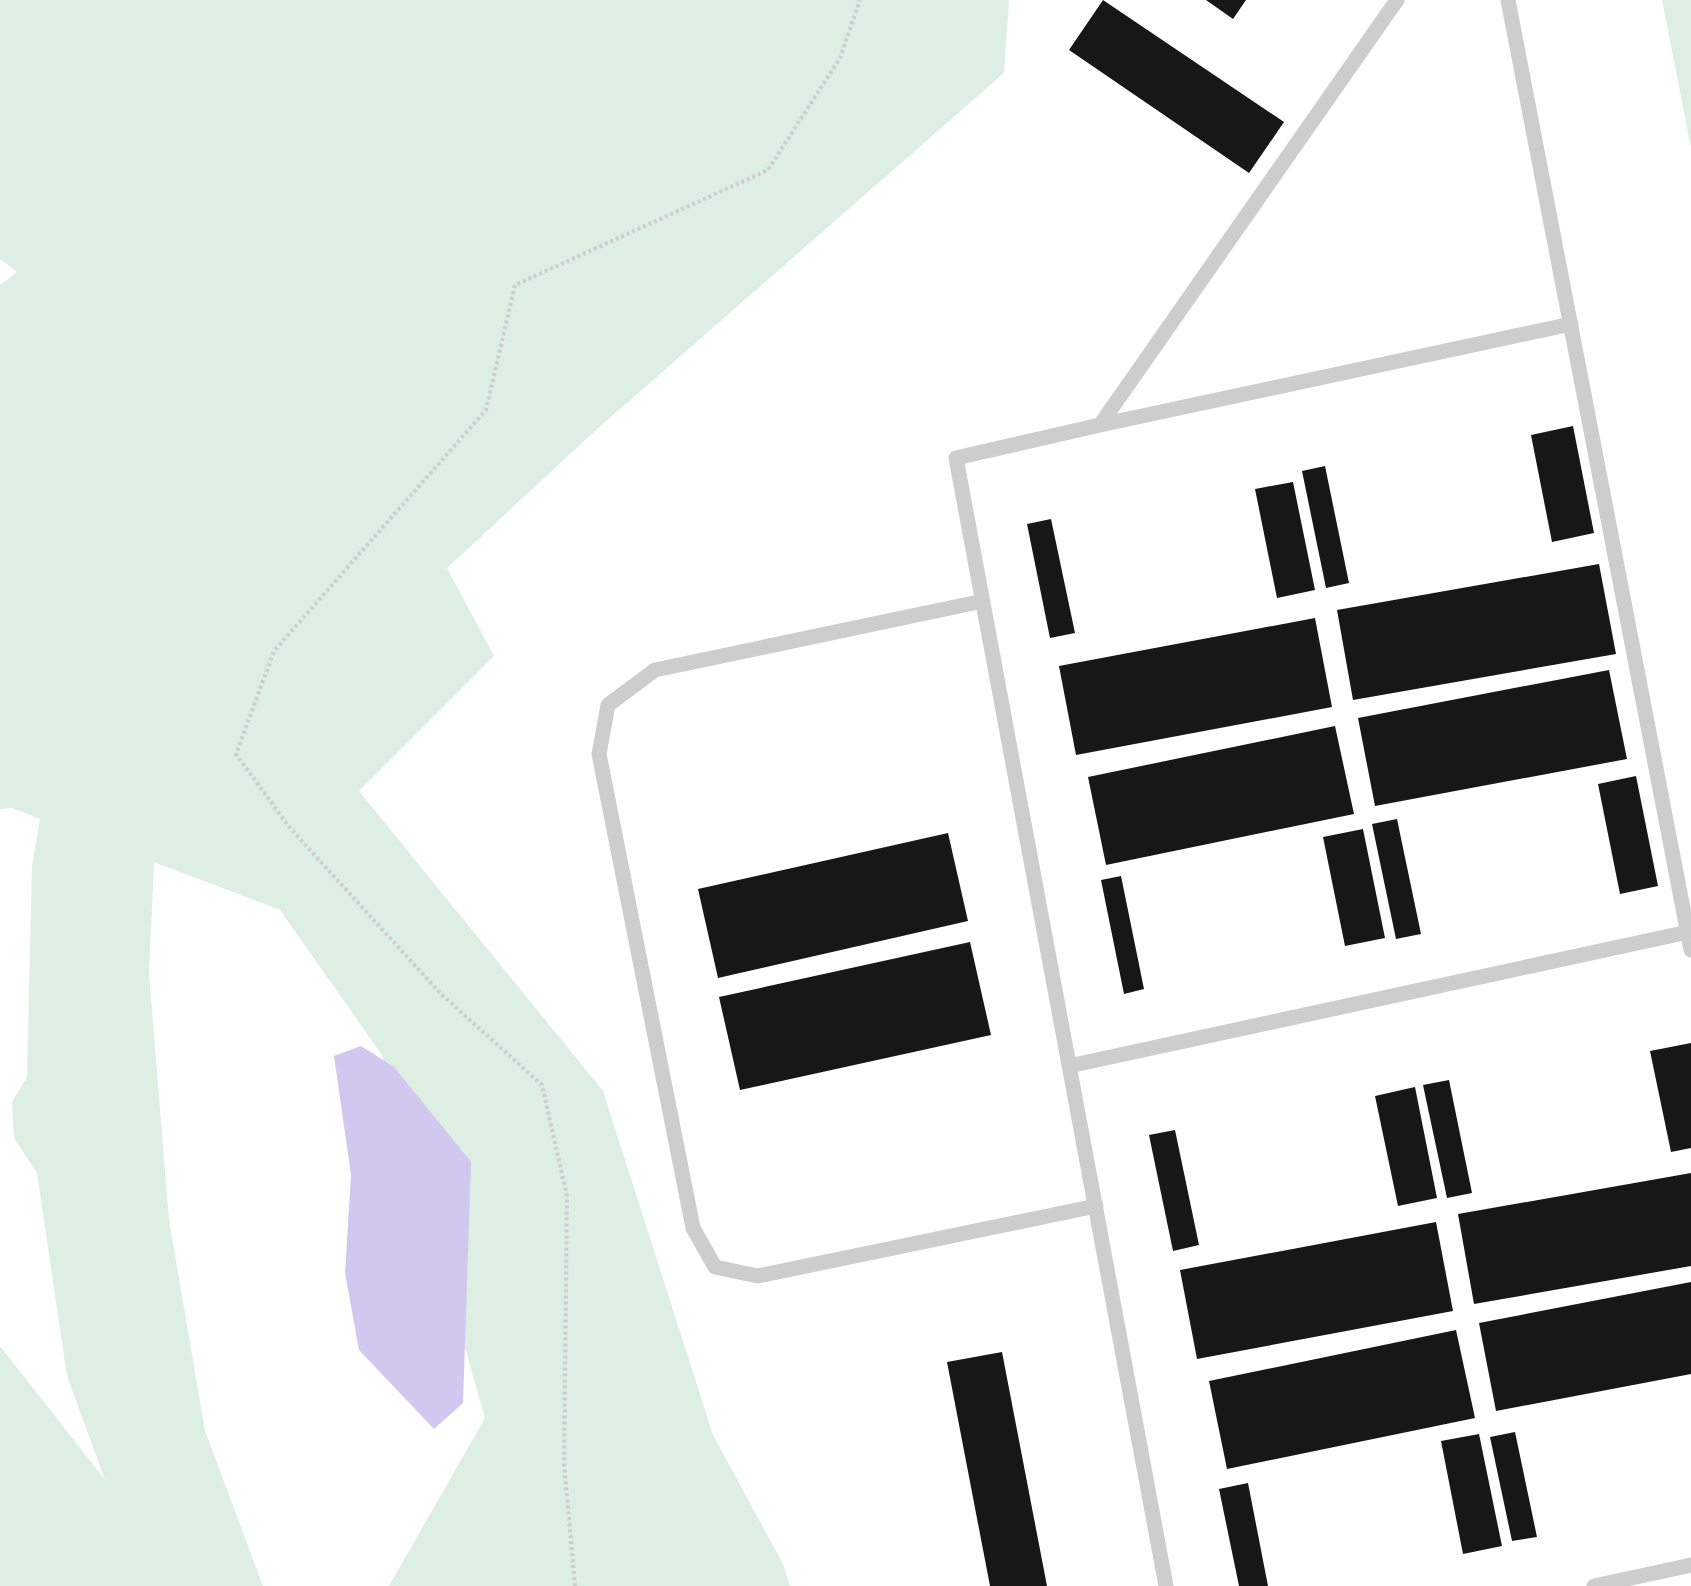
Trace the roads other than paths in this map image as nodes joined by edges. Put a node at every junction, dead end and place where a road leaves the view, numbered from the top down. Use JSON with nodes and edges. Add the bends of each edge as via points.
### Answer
{"nodes":[{"id":1,"x":1396,"y":0,"type":"edge"},
{"id":2,"x":1508,"y":0,"type":"edge"},
{"id":3,"x":1571,"y":324,"type":"junction"},
{"id":4,"x":1100,"y":425,"type":"junction"},
{"id":5,"x":983,"y":601,"type":"junction"},
{"id":6,"x":1688,"y":932,"type":"junction"},
{"id":7,"x":1691,"y":950,"type":"edge"},
{"id":8,"x":1070,"y":1066,"type":"junction"},
{"id":9,"x":1096,"y":1206,"type":"junction"},
{"id":10,"x":1691,"y":1565,"type":"edge"},
{"id":11,"x":1166,"y":1586,"type":"edge"},
{"id":12,"x":1594,"y":1586,"type":"edge"}],
"edges":[{"from":1,"to":4,"type":"lane"},
{"from":2,"to":3,"type":"lane"},
{"from":3,"to":4,"type":"lane"},
{"from":3,"to":6,"type":"lane"},
{"from":4,"to":5,"type":"lane","via":[[956,458]]},
{"from":5,"to":8,"type":"lane"},
{"from":5,"to":9,"type":"lane","via":[[655,670],[608,705],[599,754],[693,1228],[716,1267],[758,1276]]},
{"from":6,"to":7,"type":"lane"},
{"from":6,"to":8,"type":"lane"},
{"from":8,"to":9,"type":"lane"},
{"from":9,"to":11,"type":"lane"},
{"from":10,"to":12,"type":"lane"}]}
